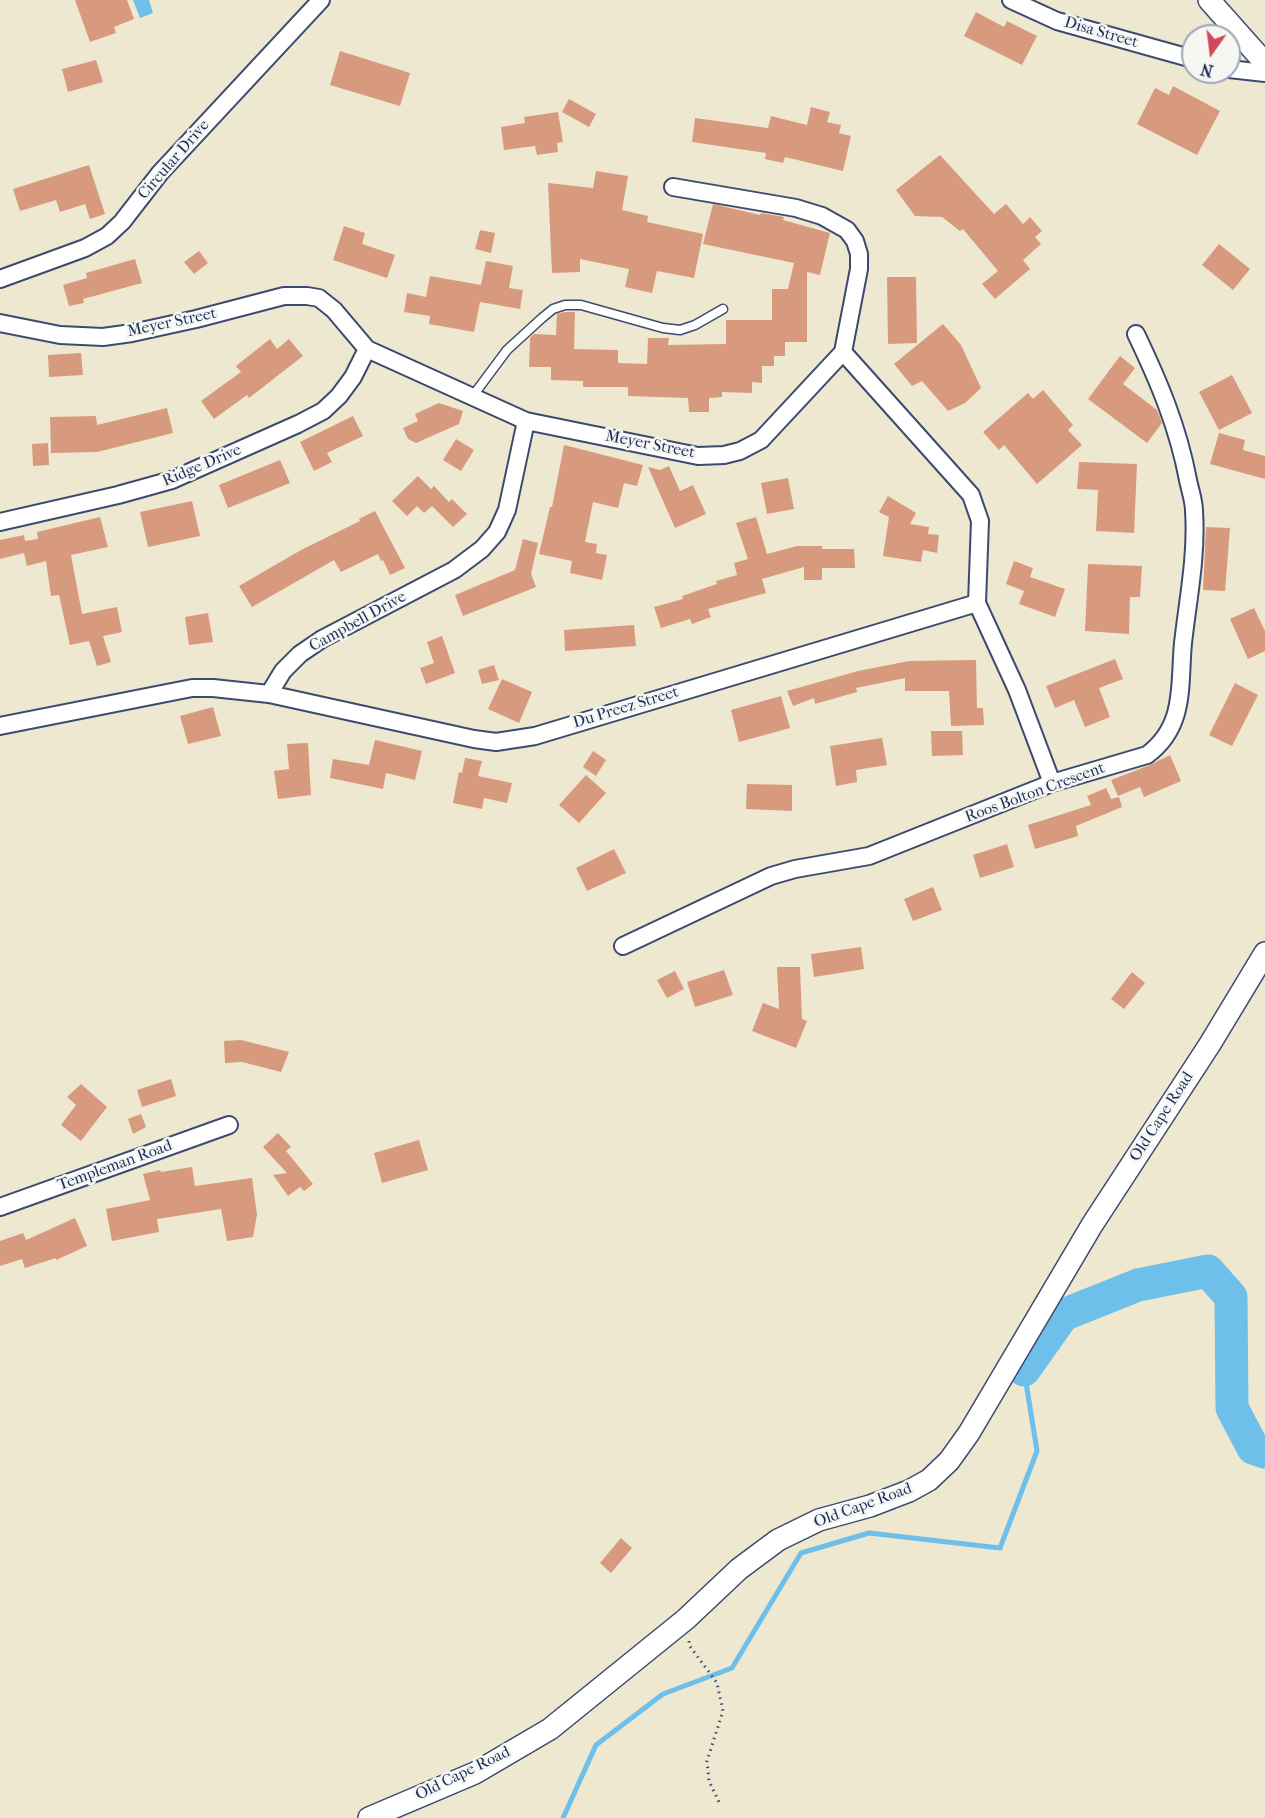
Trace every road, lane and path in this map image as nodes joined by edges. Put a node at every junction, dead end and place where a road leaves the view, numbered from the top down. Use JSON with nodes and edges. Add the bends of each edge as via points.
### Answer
{"nodes":[{"id":1,"x":321,"y":0,"type":"edge"},
{"id":2,"x":1011,"y":0,"type":"edge"},
{"id":3,"x":1209,"y":0,"type":"edge"},
{"id":4,"x":1181,"y":56,"type":"edge"},
{"id":5,"x":1265,"y":63,"type":"edge"},
{"id":6,"x":1241,"y":70,"type":"edge"},
{"id":7,"x":1265,"y":73,"type":"edge"},
{"id":8,"x":673,"y":187,"type":"dead end"},
{"id":9,"x":0,"y":279,"type":"edge"},
{"id":10,"x":723,"y":309,"type":"dead end"},
{"id":11,"x":0,"y":323,"type":"edge"},
{"id":12,"x":1136,"y":334,"type":"dead end"},
{"id":13,"x":367,"y":349,"type":"junction"},
{"id":14,"x":843,"y":352,"type":"junction"},
{"id":15,"x":472,"y":397,"type":"junction"},
{"id":16,"x":526,"y":421,"type":"junction"},
{"id":17,"x":0,"y":522,"type":"edge"},
{"id":18,"x":977,"y":603,"type":"junction"},
{"id":19,"x":269,"y":694,"type":"junction"},
{"id":20,"x":0,"y":726,"type":"edge"},
{"id":21,"x":1052,"y":783,"type":"junction"},
{"id":22,"x":623,"y":946,"type":"dead end"},
{"id":23,"x":1265,"y":953,"type":"edge"},
{"id":24,"x":229,"y":1125,"type":"dead end"},
{"id":25,"x":0,"y":1207,"type":"edge"},
{"id":26,"x":686,"y":1619,"type":"junction"},
{"id":27,"x":719,"y":1802,"type":"dead end"},
{"id":28,"x":369,"y":1818,"type":"edge"}],
"edges":[{"from":1,"to":9,"type":"street","name":"Circular Drive","via":[[107,236]]},
{"from":2,"to":4,"type":"street","name":"Disa Street","via":[[1057,21]]},
{"from":3,"to":5,"type":"street"},
{"from":6,"to":7,"type":"street"},
{"from":8,"to":14,"type":"street","via":[[796,208],[847,230],[860,254],[860,269]]},
{"from":10,"to":15,"type":"lane","via":[[680,330],[581,304],[553,309],[507,350]]},
{"from":11,"to":13,"type":"street","name":"Meyer Street","via":[[60,335],[103,337],[284,296],[307,296],[319,298],[334,310]]},
{"from":12,"to":21,"type":"street","name":"Roos Bolton Crescent","via":[[1182,446],[1194,510],[1194,551],[1179,706],[1170,731],[1147,755]]},
{"from":13,"to":15,"type":"street","name":"Meyer Street"},
{"from":13,"to":17,"type":"street","name":"Ridge Drive","via":[[339,396],[323,411],[298,424],[172,480]]},
{"from":14,"to":16,"type":"street","name":"Meyer Street","via":[[761,440],[724,455],[698,456]]},
{"from":14,"to":18,"type":"street","via":[[971,495],[980,521]]},
{"from":15,"to":16,"type":"street","name":"Meyer Street"},
{"from":16,"to":19,"type":"street","name":"Campbell Drive","via":[[507,510],[497,532],[482,549],[454,570],[307,649],[283,671]]},
{"from":18,"to":19,"type":"street","name":"Du Preez Street","via":[[535,736],[496,742]]},
{"from":18,"to":21,"type":"street","via":[[1017,690]]},
{"from":19,"to":20,"type":"street","via":[[192,688]]},
{"from":21,"to":22,"type":"street","name":"Roos Bolton Crescent","via":[[869,856],[771,876]]},
{"from":23,"to":26,"type":"street","name":"Old Cape Road","via":[[1092,1225],[950,1461],[909,1491],[819,1520],[778,1540],[739,1569]]},
{"from":24,"to":25,"type":"street","name":"Templeman Road"},
{"from":26,"to":27,"type":"path","via":[[689,1646],[717,1683],[723,1711],[707,1761],[709,1780]]},
{"from":26,"to":28,"type":"street","name":"Old Cape Road","via":[[550,1729],[475,1773]]}]}
